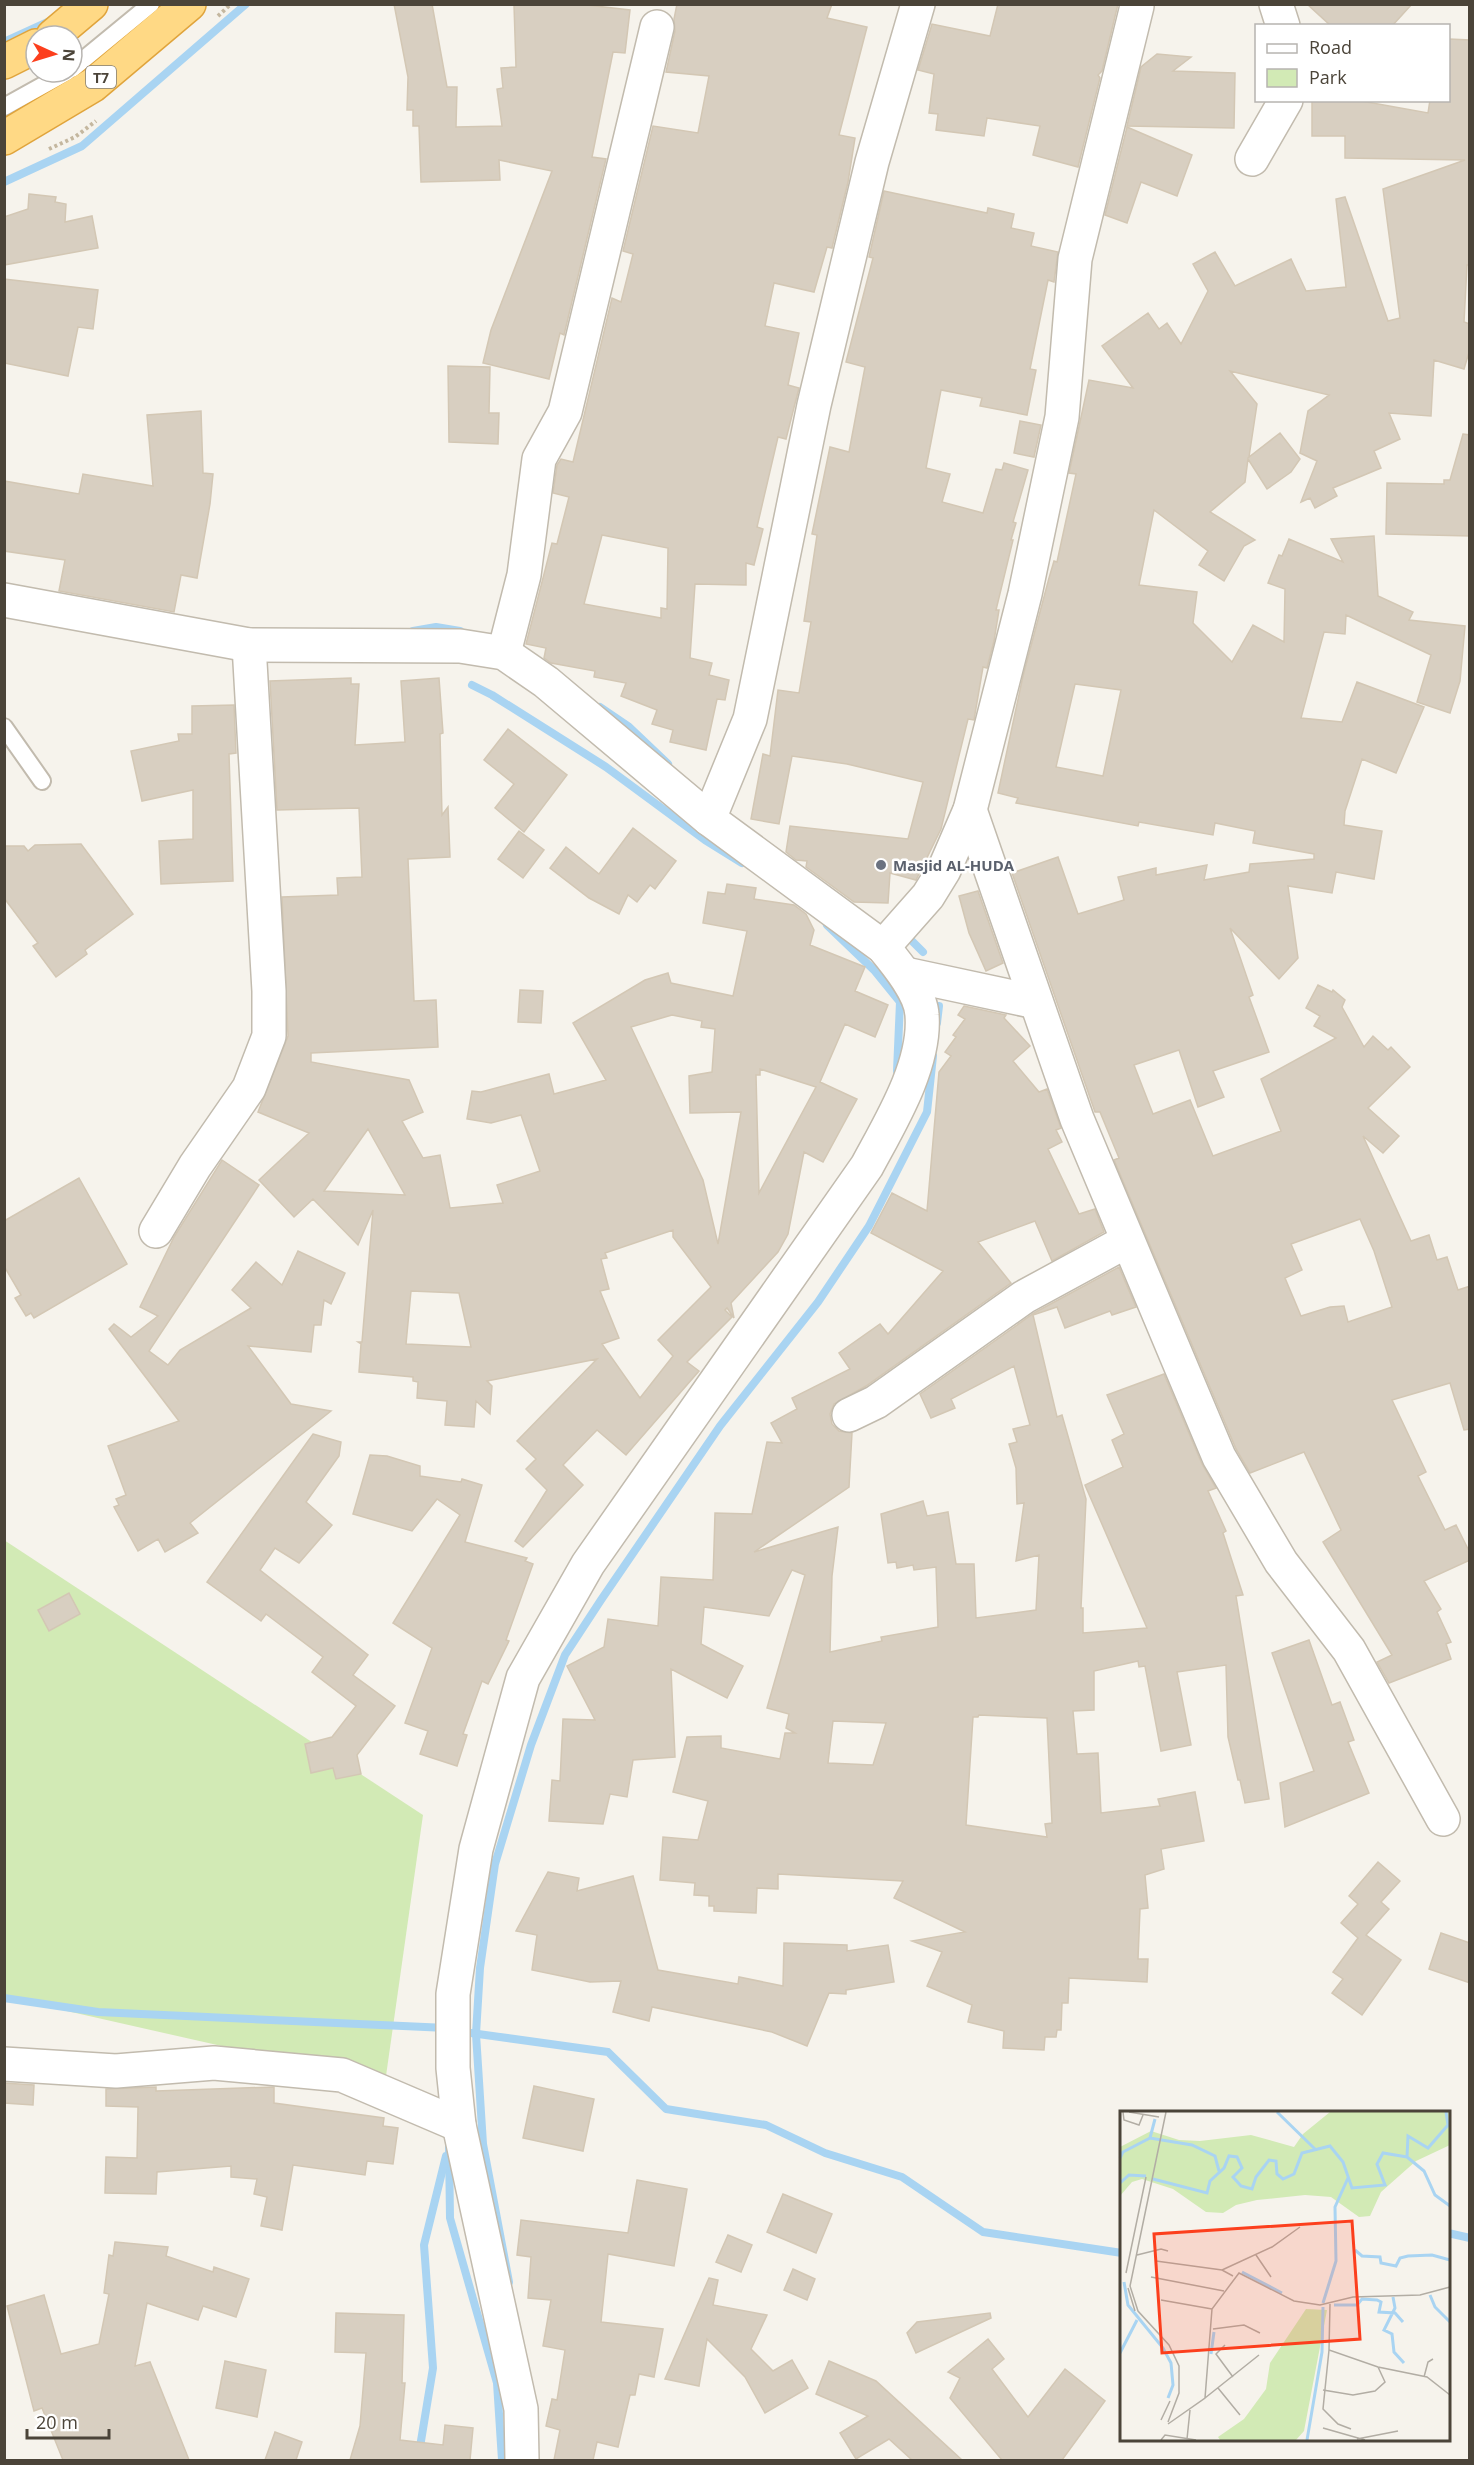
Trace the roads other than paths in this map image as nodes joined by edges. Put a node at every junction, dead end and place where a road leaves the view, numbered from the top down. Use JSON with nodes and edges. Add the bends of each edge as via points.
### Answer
{"nodes":[{"id":1,"x":91,"y":4,"type":"edge"},
{"id":2,"x":151,"y":4,"type":"edge"},
{"id":3,"x":189,"y":4,"type":"edge"},
{"id":4,"x":918,"y":4,"type":"edge"},
{"id":5,"x":1276,"y":4,"type":"edge"},
{"id":6,"x":1137,"y":6,"type":"dead end"},
{"id":7,"x":67,"y":24,"type":"edge"},
{"id":8,"x":1282,"y":24,"type":"edge"},
{"id":9,"x":657,"y":27,"type":"dead end"},
{"id":10,"x":24,"y":52,"type":"edge"},
{"id":11,"x":84,"y":59,"type":"edge"},
{"id":12,"x":4,"y":62,"type":"edge"},
{"id":13,"x":45,"y":84,"type":"edge"},
{"id":14,"x":1285,"y":102,"type":"edge"},
{"id":15,"x":4,"y":107,"type":"edge"},
{"id":16,"x":4,"y":138,"type":"edge"},
{"id":17,"x":1252,"y":159,"type":"dead end"},
{"id":18,"x":4,"y":600,"type":"edge"},
{"id":19,"x":249,"y":645,"type":"junction"},
{"id":20,"x":504,"y":653,"type":"junction"},
{"id":21,"x":4,"y":728,"type":"edge"},
{"id":22,"x":42,"y":781,"type":"dead end"},
{"id":23,"x":970,"y":810,"type":"junction"},
{"id":24,"x":709,"y":819,"type":"junction"},
{"id":25,"x":883,"y":947,"type":"junction"},
{"id":26,"x":905,"y":974,"type":"junction"},
{"id":27,"x":1036,"y":1002,"type":"junction"},
{"id":28,"x":156,"y":1231,"type":"dead end"},
{"id":29,"x":1127,"y":1240,"type":"junction"},
{"id":30,"x":849,"y":1414,"type":"dead end"},
{"id":31,"x":1443,"y":1819,"type":"dead end"},
{"id":32,"x":4,"y":2064,"type":"edge"},
{"id":33,"x":459,"y":2125,"type":"junction"},
{"id":34,"x":522,"y":2460,"type":"edge"}],
"edges":[{"from":1,"to":7,"type":"highway"},
{"from":2,"to":11,"type":"lane"},
{"from":3,"to":16,"type":"highway","number":"T7","via":[[93,85]]},
{"from":4,"to":24,"type":"street","via":[[872,162],[814,405],[750,719]]},
{"from":5,"to":8,"type":"street"},
{"from":6,"to":23,"type":"street","via":[[1075,259],[1060,428],[1025,594]]},
{"from":9,"to":20,"type":"street","via":[[565,412],[539,459],[524,575]]},
{"from":10,"to":12,"type":"highway"},
{"from":13,"to":15,"type":"lane"},
{"from":14,"to":17,"type":"street"},
{"from":18,"to":19,"type":"street"},
{"from":19,"to":20,"type":"street","via":[[460,646]]},
{"from":19,"to":28,"type":"street","via":[[269,1036],[249,1088]]},
{"from":20,"to":24,"type":"street","via":[[546,682]]},
{"from":21,"to":22,"type":"lane"},
{"from":23,"to":25,"type":"street","via":[[928,896]]},
{"from":23,"to":27,"type":"street"},
{"from":24,"to":25,"type":"street"},
{"from":25,"to":26,"type":"street"},
{"from":26,"to":27,"type":"street"},
{"from":26,"to":33,"type":"street","via":[[922,1013],[920,1038],[898,1108],[867,1166],[588,1563],[523,1678],[476,1849],[453,1994],[453,2068]]},
{"from":27,"to":29,"type":"street","via":[[1077,1119]]},
{"from":29,"to":30,"type":"street","via":[[1024,1297],[876,1402]]},
{"from":29,"to":31,"type":"street","via":[[1219,1457],[1281,1562],[1349,1650]]},
{"from":32,"to":33,"type":"street","via":[[116,2071],[214,2063],[342,2075]]},
{"from":33,"to":34,"type":"street","via":[[521,2409]]}]}
